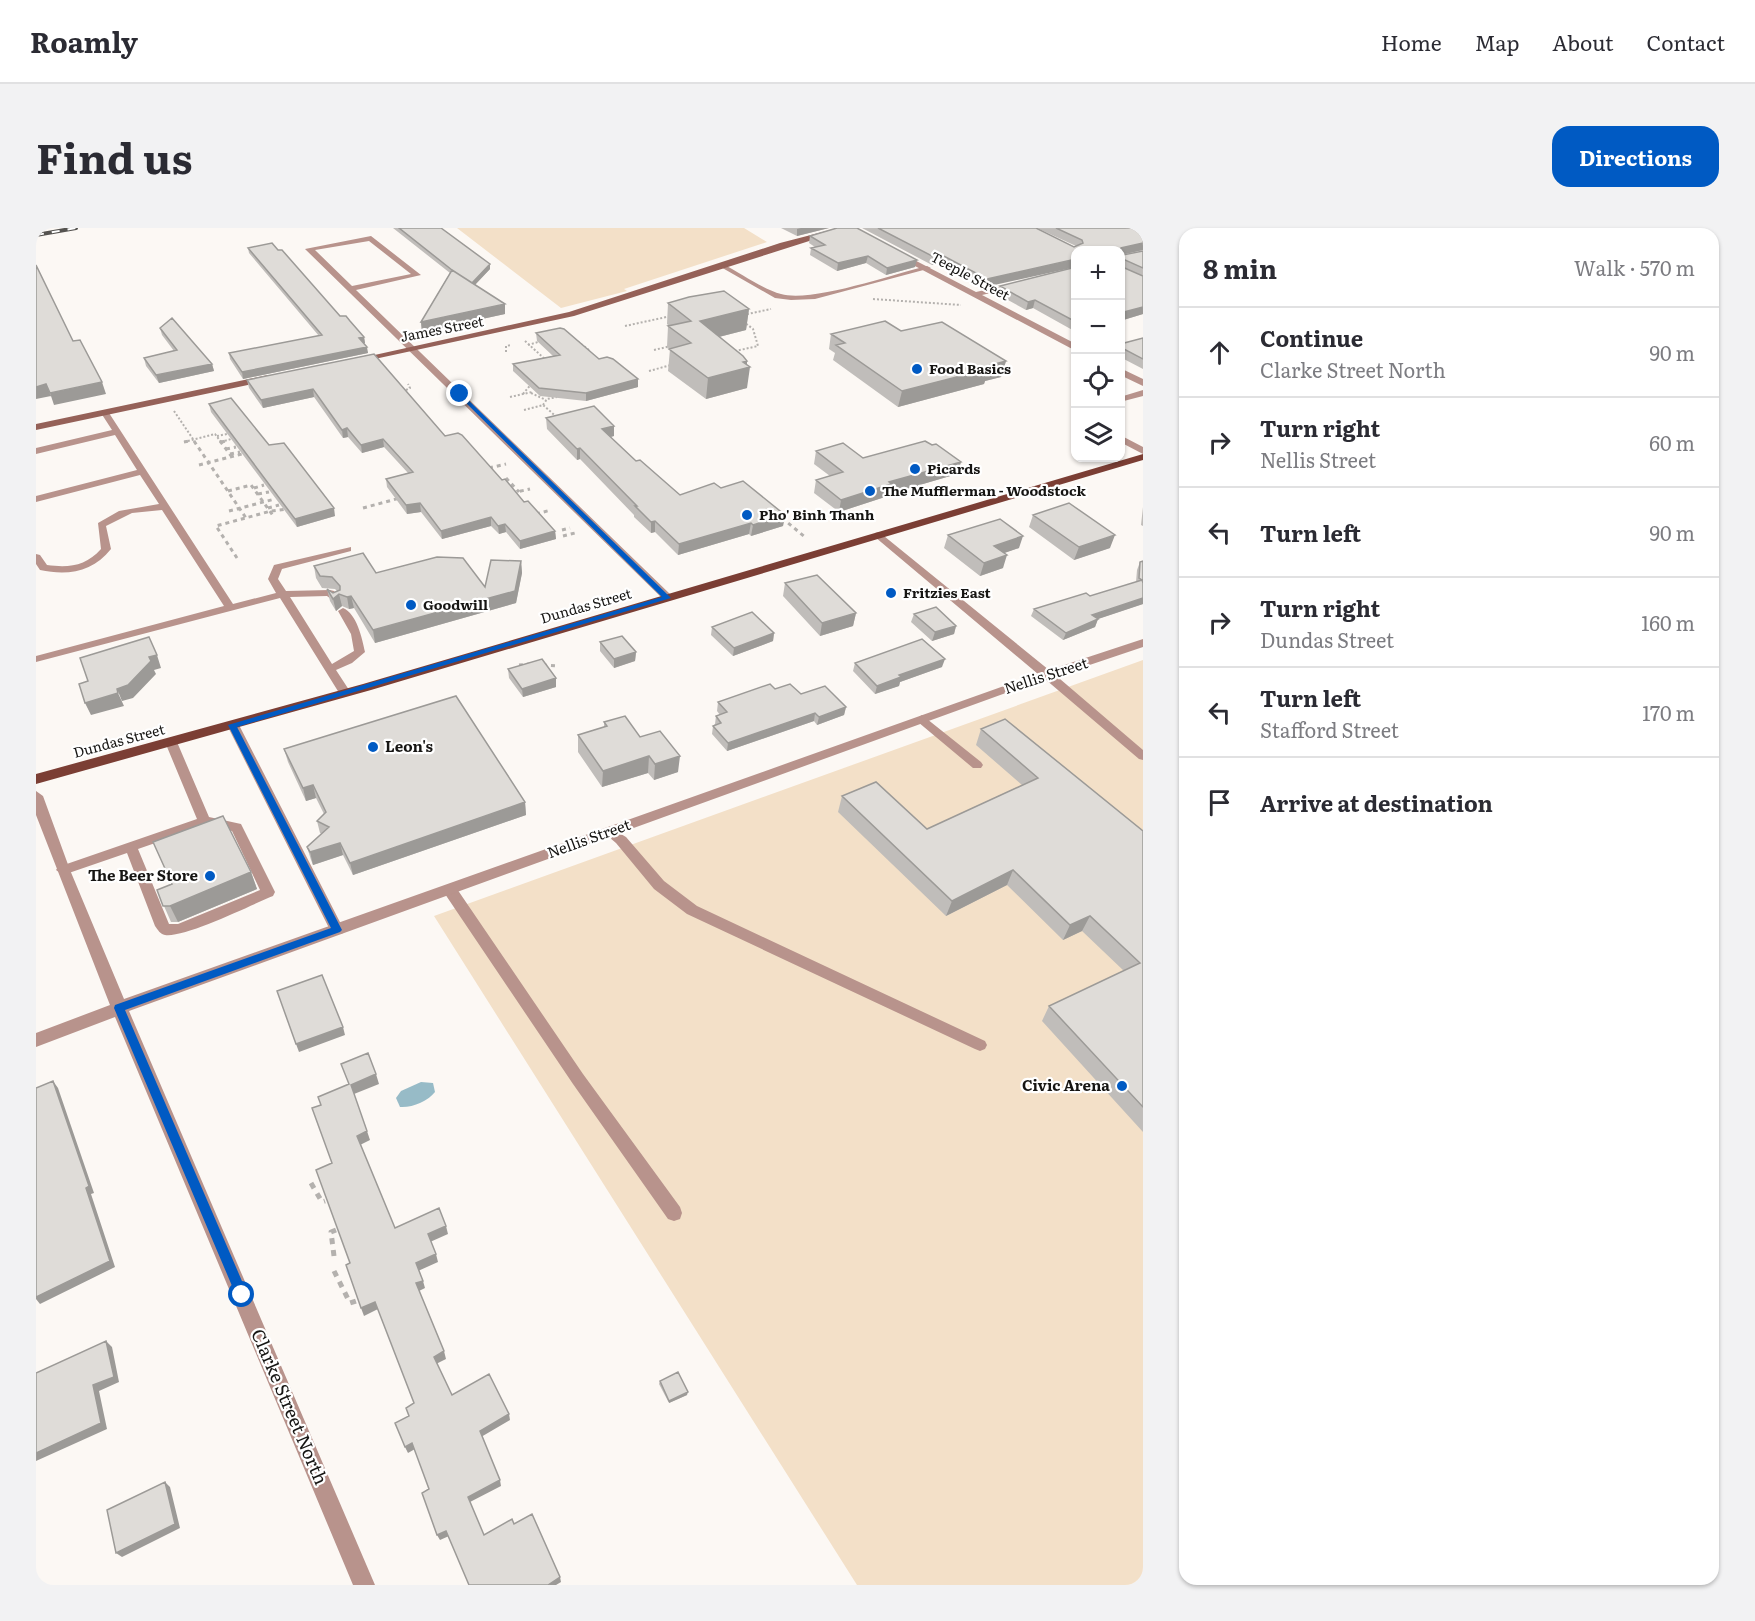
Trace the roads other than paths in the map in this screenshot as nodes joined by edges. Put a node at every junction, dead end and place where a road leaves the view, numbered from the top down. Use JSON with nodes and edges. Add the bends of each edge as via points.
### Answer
{"nodes":[{"id":1,"x":846,"y":228,"type":"edge"},
{"id":2,"x":892,"y":249,"type":"edge"},
{"id":3,"x":721,"y":265,"type":"junction"},
{"id":4,"x":927,"y":268,"type":"junction"},
{"id":5,"x":1030,"y":281,"type":"edge"},
{"id":6,"x":350,"y":289,"type":"junction"},
{"id":7,"x":976,"y":294,"type":"junction"},
{"id":8,"x":1071,"y":345,"type":"edge"},
{"id":9,"x":412,"y":348,"type":"junction"},
{"id":10,"x":351,"y":361,"type":"edge"},
{"id":11,"x":1125,"y":374,"type":"edge"},
{"id":12,"x":281,"y":376,"type":"edge"},
{"id":13,"x":1143,"y":383,"type":"edge"},
{"id":14,"x":1143,"y":393,"type":"edge"},
{"id":15,"x":1125,"y":398,"type":"edge"},
{"id":16,"x":105,"y":413,"type":"junction"},
{"id":17,"x":36,"y":427,"type":"edge"},
{"id":18,"x":117,"y":432,"type":"junction"},
{"id":19,"x":1125,"y":441,"type":"edge"},
{"id":20,"x":36,"y":451,"type":"edge"},
{"id":21,"x":1143,"y":451,"type":"edge"},
{"id":22,"x":1143,"y":457,"type":"edge"},
{"id":23,"x":141,"y":472,"type":"junction"},
{"id":24,"x":36,"y":499,"type":"edge"},
{"id":25,"x":164,"y":507,"type":"junction"},
{"id":26,"x":879,"y":535,"type":"junction"},
{"id":27,"x":347,"y":549,"type":"dead end"},
{"id":28,"x":36,"y":557,"type":"edge"},
{"id":29,"x":283,"y":594,"type":"junction"},
{"id":30,"x":668,"y":598,"type":"junction"},
{"id":31,"x":336,"y":600,"type":"edge"},
{"id":32,"x":231,"y":608,"type":"junction"},
{"id":33,"x":343,"y":611,"type":"edge"},
{"id":34,"x":1143,"y":643,"type":"edge"},
{"id":35,"x":36,"y":659,"type":"edge"},
{"id":36,"x":330,"y":669,"type":"junction"},
{"id":37,"x":1048,"y":676,"type":"junction"},
{"id":38,"x":345,"y":693,"type":"junction"},
{"id":39,"x":922,"y":719,"type":"junction"},
{"id":40,"x":232,"y":725,"type":"junction"},
{"id":41,"x":171,"y":742,"type":"junction"},
{"id":42,"x":1143,"y":756,"type":"edge"},
{"id":43,"x":977,"y":765,"type":"dead end"},
{"id":44,"x":36,"y":779,"type":"edge"},
{"id":45,"x":36,"y":796,"type":"edge"},
{"id":46,"x":204,"y":821,"type":"junction"},
{"id":47,"x":609,"y":832,"type":"junction"},
{"id":48,"x":131,"y":846,"type":"junction"},
{"id":49,"x":63,"y":870,"type":"junction"},
{"id":50,"x":450,"y":890,"type":"junction"},
{"id":51,"x":337,"y":930,"type":"junction"},
{"id":52,"x":119,"y":1008,"type":"junction"},
{"id":53,"x":36,"y":1040,"type":"edge"},
{"id":54,"x":980,"y":1045,"type":"dead end"},
{"id":55,"x":674,"y":1213,"type":"dead end"},
{"id":56,"x":364,"y":1585,"type":"edge"}],
"edges":[{"from":1,"to":3,"type":"street","name":"James Street"},
{"from":2,"to":4,"type":"street","name":"Teeple Street"},
{"from":3,"to":4,"type":"lane","via":[[778,296],[791,298],[815,297]]},
{"from":3,"to":9,"type":"street","name":"James Street","via":[[571,314]]},
{"from":4,"to":7,"type":"street","name":"Teeple Street"},
{"from":5,"to":7,"type":"street"},
{"from":6,"to":6,"type":"street","via":[[372,284],[417,275],[370,238],[309,249]]},
{"from":6,"to":9,"type":"street"},
{"from":7,"to":8,"type":"street","name":"Teeple Street"},
{"from":9,"to":10,"type":"street","name":"James Street"},
{"from":9,"to":30,"type":"street"},
{"from":11,"to":13,"type":"street"},
{"from":12,"to":16,"type":"street"},
{"from":14,"to":15,"type":"lane"},
{"from":16,"to":17,"type":"street"},
{"from":16,"to":18,"type":"lane"},
{"from":18,"to":20,"type":"lane"},
{"from":18,"to":23,"type":"lane"},
{"from":19,"to":21,"type":"lane"},
{"from":22,"to":26,"type":"main road","name":"Dundas Street"},
{"from":23,"to":24,"type":"lane"},
{"from":23,"to":25,"type":"lane"},
{"from":25,"to":28,"type":"lane","via":[[127,511],[110,518],[101,525],[106,549],[97,560],[80,569],[44,568]]},
{"from":25,"to":32,"type":"lane"},
{"from":26,"to":30,"type":"main road","name":"Dundas Street"},
{"from":26,"to":37,"type":"street"},
{"from":27,"to":29,"type":"lane","via":[[278,567],[273,579]]},
{"from":29,"to":31,"type":"lane","via":[[330,593]]},
{"from":29,"to":32,"type":"lane"},
{"from":29,"to":36,"type":"lane"},
{"from":30,"to":38,"type":"main road","name":"Dundas Street"},
{"from":32,"to":35,"type":"lane"},
{"from":33,"to":36,"type":"lane","via":[[356,634],[360,652]]},
{"from":34,"to":37,"type":"street","name":"Nellis Street"},
{"from":36,"to":38,"type":"lane"},
{"from":37,"to":39,"type":"street","name":"Nellis Street"},
{"from":37,"to":42,"type":"lane"},
{"from":38,"to":40,"type":"main road","name":"Dundas Street"},
{"from":39,"to":43,"type":"lane"},
{"from":39,"to":47,"type":"street","name":"Nellis Street"},
{"from":40,"to":41,"type":"main road","name":"Dundas Street"},
{"from":40,"to":51,"type":"lane"},
{"from":41,"to":44,"type":"main road","name":"Dundas Street"},
{"from":41,"to":46,"type":"lane"},
{"from":45,"to":49,"type":"street","name":"Clarke Street North"},
{"from":46,"to":48,"type":"lane"},
{"from":46,"to":48,"type":"lane","via":[[237,827],[268,892],[179,929],[166,930]]},
{"from":47,"to":50,"type":"street","name":"Nellis Street"},
{"from":47,"to":54,"type":"lane","via":[[621,840],[658,885],[692,910]]},
{"from":48,"to":49,"type":"lane"},
{"from":49,"to":52,"type":"street","name":"Clarke Street North"},
{"from":50,"to":51,"type":"street","name":"Nellis Street"},
{"from":50,"to":55,"type":"lane"},
{"from":51,"to":52,"type":"street","name":"Nellis Street"},
{"from":52,"to":53,"type":"street","name":"Nellis Street"},
{"from":52,"to":56,"type":"street","name":"Clarke Street North"}]}
